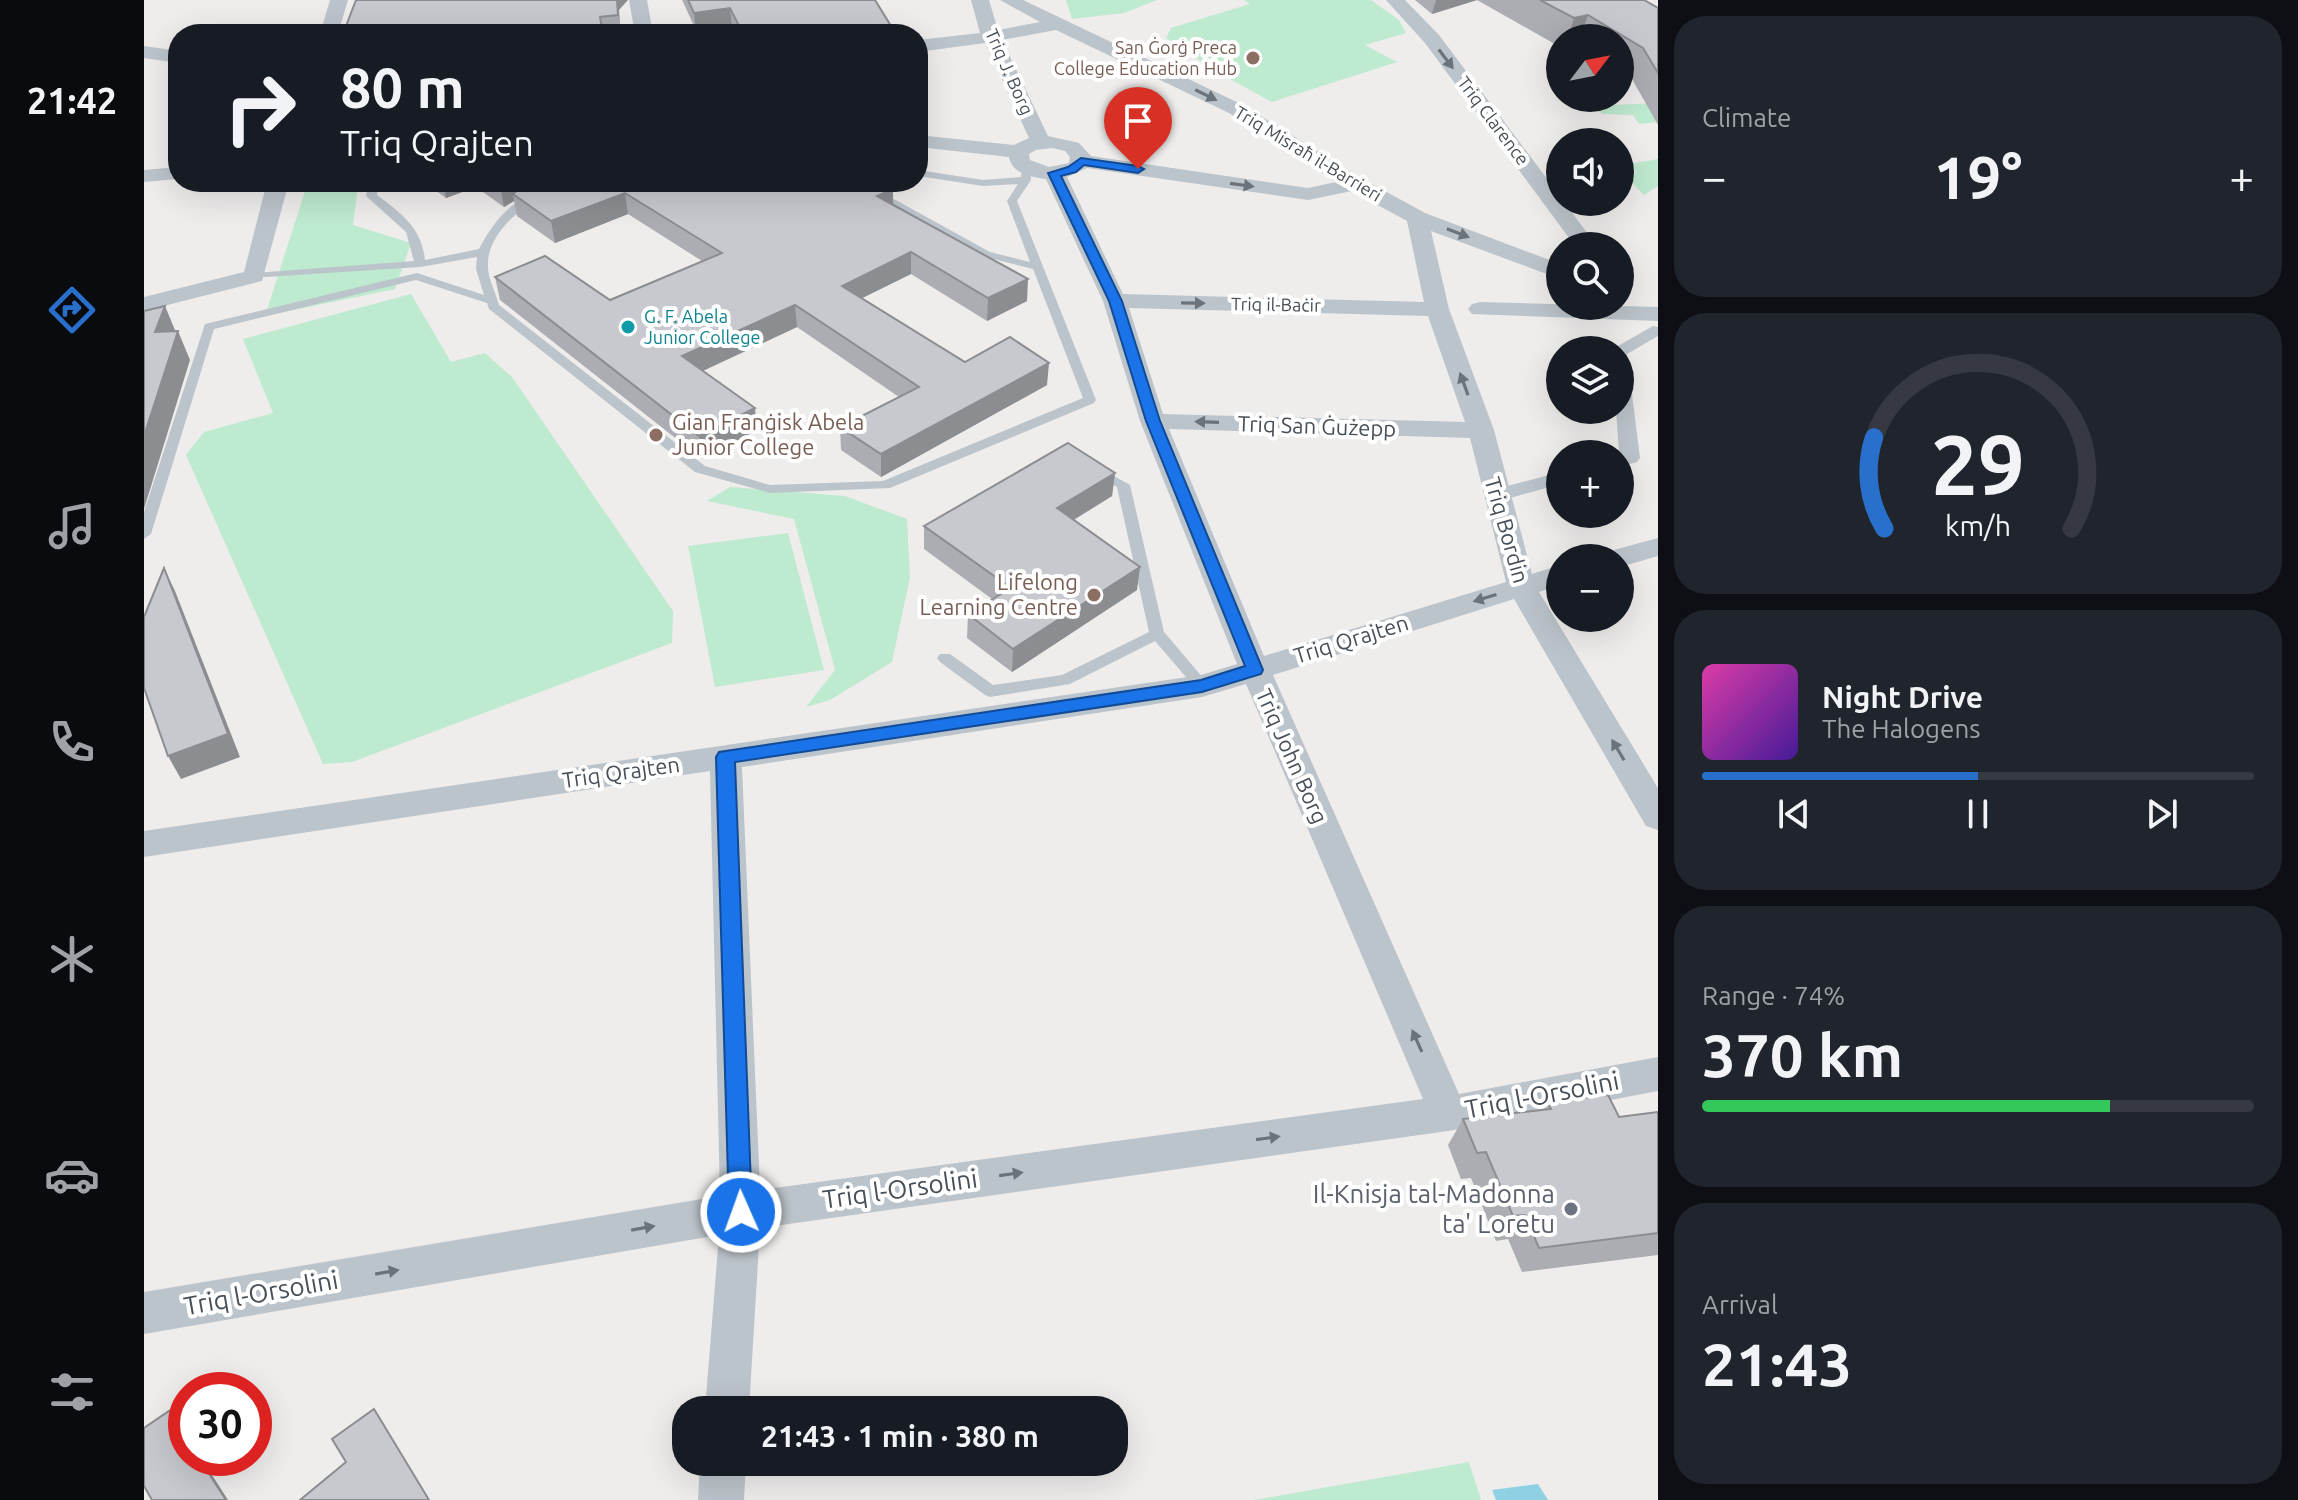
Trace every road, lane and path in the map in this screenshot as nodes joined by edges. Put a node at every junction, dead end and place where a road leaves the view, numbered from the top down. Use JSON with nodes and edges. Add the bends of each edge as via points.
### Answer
{"nodes":[{"id":1,"x":339,"y":0,"type":"edge"},
{"id":2,"x":638,"y":0,"type":"edge"},
{"id":3,"x":980,"y":0,"type":"edge"},
{"id":4,"x":1009,"y":0,"type":"edge"},
{"id":5,"x":1055,"y":0,"type":"edge"},
{"id":6,"x":1395,"y":0,"type":"edge"},
{"id":7,"x":1061,"y":23,"type":"junction"},
{"id":8,"x":332,"y":24,"type":"edge"},
{"id":9,"x":642,"y":24,"type":"edge"},
{"id":10,"x":991,"y":37,"type":"junction"},
{"id":11,"x":928,"y":45,"type":"edge"},
{"id":12,"x":144,"y":52,"type":"edge"},
{"id":13,"x":168,"y":56,"type":"edge"},
{"id":14,"x":1041,"y":142,"type":"junction"},
{"id":15,"x":928,"y":143,"type":"edge"},
{"id":16,"x":1041,"y":167,"type":"junction"},
{"id":17,"x":168,"y":174,"type":"edge"},
{"id":18,"x":928,"y":175,"type":"edge"},
{"id":19,"x":144,"y":176,"type":"edge"},
{"id":20,"x":1355,"y":184,"type":"junction"},
{"id":21,"x":275,"y":192,"type":"edge"},
{"id":22,"x":372,"y":192,"type":"edge"},
{"id":23,"x":877,"y":192,"type":"edge"},
{"id":24,"x":550,"y":193,"type":"edge"},
{"id":25,"x":1417,"y":218,"type":"junction"},
{"id":26,"x":1576,"y":232,"type":"edge"},
{"id":27,"x":484,"y":252,"type":"junction"},
{"id":28,"x":1038,"y":267,"type":"junction"},
{"id":29,"x":1546,"y":267,"type":"edge"},
{"id":30,"x":418,"y":270,"type":"junction"},
{"id":31,"x":254,"y":276,"type":"junction"},
{"id":32,"x":492,"y":301,"type":"junction"},
{"id":33,"x":1115,"y":301,"type":"junction"},
{"id":34,"x":144,"y":304,"type":"edge"},
{"id":35,"x":1634,"y":306,"type":"edge"},
{"id":36,"x":1437,"y":309,"type":"junction"},
{"id":37,"x":1480,"y":309,"type":"dead end"},
{"id":38,"x":1653,"y":324,"type":"edge"},
{"id":39,"x":1634,"y":339,"type":"edge"},
{"id":40,"x":1153,"y":421,"type":"junction"},
{"id":41,"x":1481,"y":430,"type":"junction"},
{"id":42,"x":1093,"y":469,"type":"edge"},
{"id":43,"x":1546,"y":482,"type":"edge"},
{"id":44,"x":1496,"y":496,"type":"junction"},
{"id":45,"x":144,"y":534,"type":"edge"},
{"id":46,"x":1658,"y":547,"type":"edge"},
{"id":47,"x":1634,"y":554,"type":"edge"},
{"id":48,"x":1546,"y":579,"type":"edge"},
{"id":49,"x":1521,"y":586,"type":"junction"},
{"id":50,"x":1157,"y":634,"type":"junction"},
{"id":51,"x":945,"y":658,"type":"dead end"},
{"id":52,"x":1255,"y":670,"type":"junction"},
{"id":53,"x":1202,"y":686,"type":"junction"},
{"id":54,"x":726,"y":757,"type":"junction"},
{"id":55,"x":1658,"y":817,"type":"edge"},
{"id":56,"x":144,"y":844,"type":"edge"},
{"id":57,"x":1658,"y":1074,"type":"edge"},
{"id":58,"x":1448,"y":1113,"type":"junction"},
{"id":59,"x":741,"y":1212,"type":"junction"},
{"id":60,"x":144,"y":1313,"type":"edge"},
{"id":61,"x":728,"y":1396,"type":"edge"},
{"id":62,"x":722,"y":1476,"type":"edge"},
{"id":63,"x":721,"y":1500,"type":"edge"}],
"edges":[{"from":1,"to":8,"type":"street"},
{"from":2,"to":9,"type":"street"},
{"from":3,"to":10,"type":"street","name":"Triq J. Borg"},
{"from":4,"to":7,"type":"street","name":"Triq Misraħ il-Barrieri"},
{"from":5,"to":7,"type":"street"},
{"from":6,"to":26,"type":"street","name":"Triq Clarence","one_way":true,"via":[[1432,39]]},
{"from":7,"to":10,"type":"street"},
{"from":7,"to":20,"type":"street","name":"Triq Misraħ il-Barrieri","one_way":true,"via":[[1236,109]]},
{"from":10,"to":11,"type":"street"},
{"from":10,"to":14,"type":"street","name":"Triq J. Borg"},
{"from":12,"to":13,"type":"street"},
{"from":14,"to":16,"type":"street"},
{"from":14,"to":16,"type":"street","via":[[1072,147],[1081,156]]},
{"from":15,"to":16,"type":"street"},
{"from":16,"to":18,"type":"lane","via":[[983,183]]},
{"from":16,"to":20,"type":"street","one_way":true,"via":[[1308,194]]},
{"from":16,"to":28,"type":"lane","via":[[1012,201]]},
{"from":16,"to":33,"type":"street","name":"Triq John Borg"},
{"from":17,"to":19,"type":"street"},
{"from":20,"to":25,"type":"street","name":"Triq Misraħ il-Barrieri"},
{"from":21,"to":31,"type":"street"},
{"from":22,"to":30,"type":"lane","via":[[418,240]]},
{"from":23,"to":28,"type":"lane","via":[[986,254]]},
{"from":24,"to":27,"type":"lane","via":[[522,203],[503,218]]},
{"from":25,"to":29,"type":"street","name":"Triq Misraħ il-Barrieri","one_way":true},
{"from":25,"to":36,"type":"street","name":"Triq Bordin"},
{"from":27,"to":30,"type":"lane"},
{"from":27,"to":32,"type":"lane","via":[[481,267]]},
{"from":28,"to":32,"type":"lane","via":[[1090,400],[885,485],[770,489],[700,469]]},
{"from":30,"to":31,"type":"lane","via":[[382,266]]},
{"from":30,"to":32,"type":"lane"},
{"from":30,"to":45,"type":"lane","via":[[209,327]]},
{"from":31,"to":34,"type":"street"},
{"from":33,"to":36,"type":"street","name":"Triq il-Baċir","one_way":true},
{"from":33,"to":40,"type":"street","name":"Triq John Borg"},
{"from":35,"to":38,"type":"street"},
{"from":41,"to":36,"type":"street","name":"Triq Bordin","one_way":true},
{"from":37,"to":38,"type":"street"},
{"from":38,"to":39,"type":"street"},
{"from":41,"to":40,"type":"street","name":"Triq San Ġużepp","one_way":true},
{"from":40,"to":52,"type":"street","name":"Triq John Borg"},
{"from":41,"to":44,"type":"street","name":"Triq Bordin"},
{"from":42,"to":50,"type":"lane","via":[[1123,485]]},
{"from":43,"to":44,"type":"street"},
{"from":44,"to":49,"type":"street","name":"Triq Bordin"},
{"from":46,"to":47,"type":"street"},
{"from":48,"to":49,"type":"street","name":"Triq Qrajten"},
{"from":49,"to":52,"type":"street","name":"Triq Qrajten","one_way":true},
{"from":55,"to":49,"type":"street","name":"Triq Bordin","one_way":true},
{"from":50,"to":51,"type":"lane","via":[[1065,680],[990,691]]},
{"from":50,"to":53,"type":"lane"},
{"from":52,"to":53,"type":"street","name":"Triq Qrajten"},
{"from":58,"to":52,"type":"street","name":"Triq John Borg","one_way":true},
{"from":53,"to":54,"type":"street","name":"Triq Qrajten"},
{"from":54,"to":56,"type":"street","name":"Triq Qrajten"},
{"from":54,"to":59,"type":"street"},
{"from":57,"to":58,"type":"street","name":"Triq l-Orsolini"},
{"from":59,"to":58,"type":"street","name":"Triq l-Orsolini","one_way":true},
{"from":60,"to":59,"type":"street","name":"Triq l-Orsolini","one_way":true},
{"from":59,"to":61,"type":"street"},
{"from":62,"to":63,"type":"street"}]}
